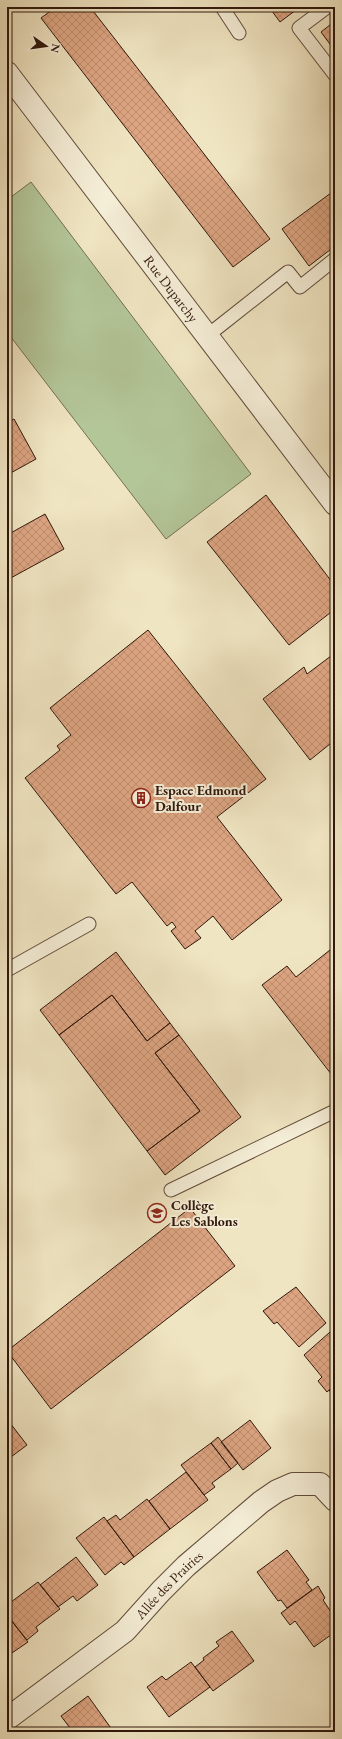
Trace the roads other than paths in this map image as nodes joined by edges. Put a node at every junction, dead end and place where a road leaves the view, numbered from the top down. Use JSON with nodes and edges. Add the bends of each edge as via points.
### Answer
{"nodes":[{"id":1,"x":222,"y":7,"type":"edge"},
{"id":2,"x":327,"y":7,"type":"edge"},
{"id":3,"x":239,"y":33,"type":"dead end"},
{"id":4,"x":7,"y":73,"type":"edge"},
{"id":5,"x":335,"y":75,"type":"edge"},
{"id":6,"x":335,"y":259,"type":"edge"},
{"id":7,"x":207,"y":336,"type":"junction"},
{"id":8,"x":335,"y":504,"type":"edge"},
{"id":9,"x":89,"y":924,"type":"dead end"},
{"id":10,"x":7,"y":970,"type":"edge"},
{"id":11,"x":335,"y":1111,"type":"edge"},
{"id":12,"x":171,"y":1190,"type":"dead end"},
{"id":13,"x":335,"y":1500,"type":"edge"},
{"id":14,"x":7,"y":1719,"type":"edge"}],
"edges":[{"from":1,"to":3,"type":"lane"},
{"from":2,"to":5,"type":"lane","via":[[300,28]]},
{"from":4,"to":7,"type":"street","name":"Rue Duparchy"},
{"from":6,"to":7,"type":"lane","via":[[300,287],[288,272]]},
{"from":7,"to":8,"type":"street","name":"Rue Duparchy"},
{"from":9,"to":10,"type":"lane"},
{"from":11,"to":12,"type":"lane"},
{"from":13,"to":14,"type":"street","name":"Allée des Prairies","via":[[320,1484],[293,1484],[277,1491],[186,1566],[125,1631]]}]}
